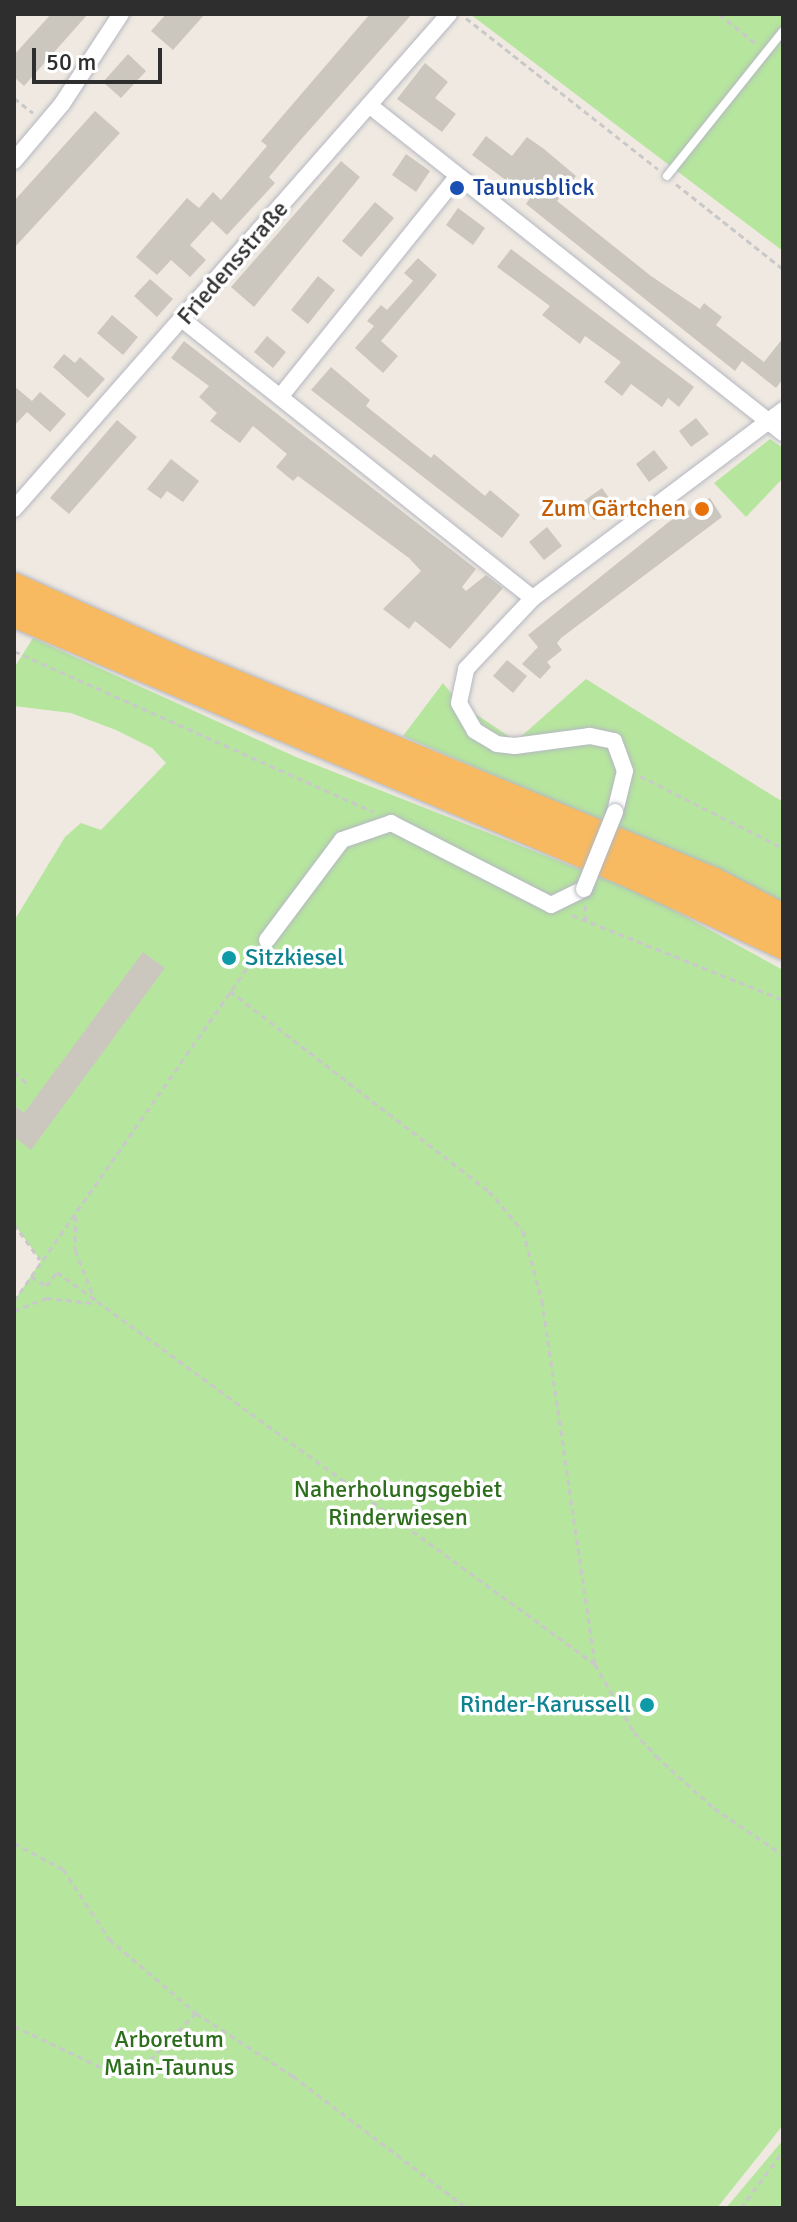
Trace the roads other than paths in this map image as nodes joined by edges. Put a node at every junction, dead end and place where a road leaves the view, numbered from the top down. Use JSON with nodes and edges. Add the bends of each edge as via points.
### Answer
{"nodes":[{"id":1,"x":121,"y":14,"type":"edge"},
{"id":2,"x":449,"y":14,"type":"edge"},
{"id":3,"x":783,"y":31,"type":"edge"},
{"id":4,"x":369,"y":105,"type":"junction"},
{"id":5,"x":14,"y":161,"type":"edge"},
{"id":6,"x":667,"y":176,"type":"road end"},
{"id":7,"x":457,"y":177,"type":"junction"},
{"id":8,"x":183,"y":320,"type":"junction"},
{"id":9,"x":280,"y":397,"type":"junction"},
{"id":10,"x":783,"y":410,"type":"edge"},
{"id":11,"x":768,"y":422,"type":"junction"},
{"id":12,"x":783,"y":433,"type":"edge"},
{"id":13,"x":14,"y":509,"type":"edge"},
{"id":14,"x":14,"y":587,"type":"edge"},
{"id":15,"x":533,"y":598,"type":"junction"},
{"id":16,"x":14,"y":613,"type":"edge"},
{"id":17,"x":783,"y":918,"type":"edge"},
{"id":18,"x":267,"y":940,"type":"road end"},
{"id":19,"x":783,"y":945,"type":"edge"}],
"edges":[{"from":1,"to":5,"type":"street","via":[[46,124]]},
{"from":2,"to":4,"type":"street","name":"Friedensstraße"},
{"from":3,"to":6,"type":"lane"},
{"from":4,"to":7,"type":"street"},
{"from":4,"to":8,"type":"street","name":"Friedensstraße"},
{"from":7,"to":9,"type":"street"},
{"from":7,"to":11,"type":"street"},
{"from":8,"to":9,"type":"street"},
{"from":8,"to":13,"type":"street","name":"Friedensstraße"},
{"from":9,"to":15,"type":"street"},
{"from":10,"to":11,"type":"street"},
{"from":11,"to":12,"type":"street"},
{"from":11,"to":15,"type":"street"},
{"from":14,"to":17,"type":"highway","via":[[191,666],[712,881]]},
{"from":15,"to":18,"type":"street","bridge":true,"via":[[466,669],[459,703],[475,731],[515,746],[602,735],[621,750],[625,771],[615,812],[584,889],[551,905],[391,823],[337,845]]},
{"from":16,"to":19,"type":"highway","via":[[633,875]]}]}
